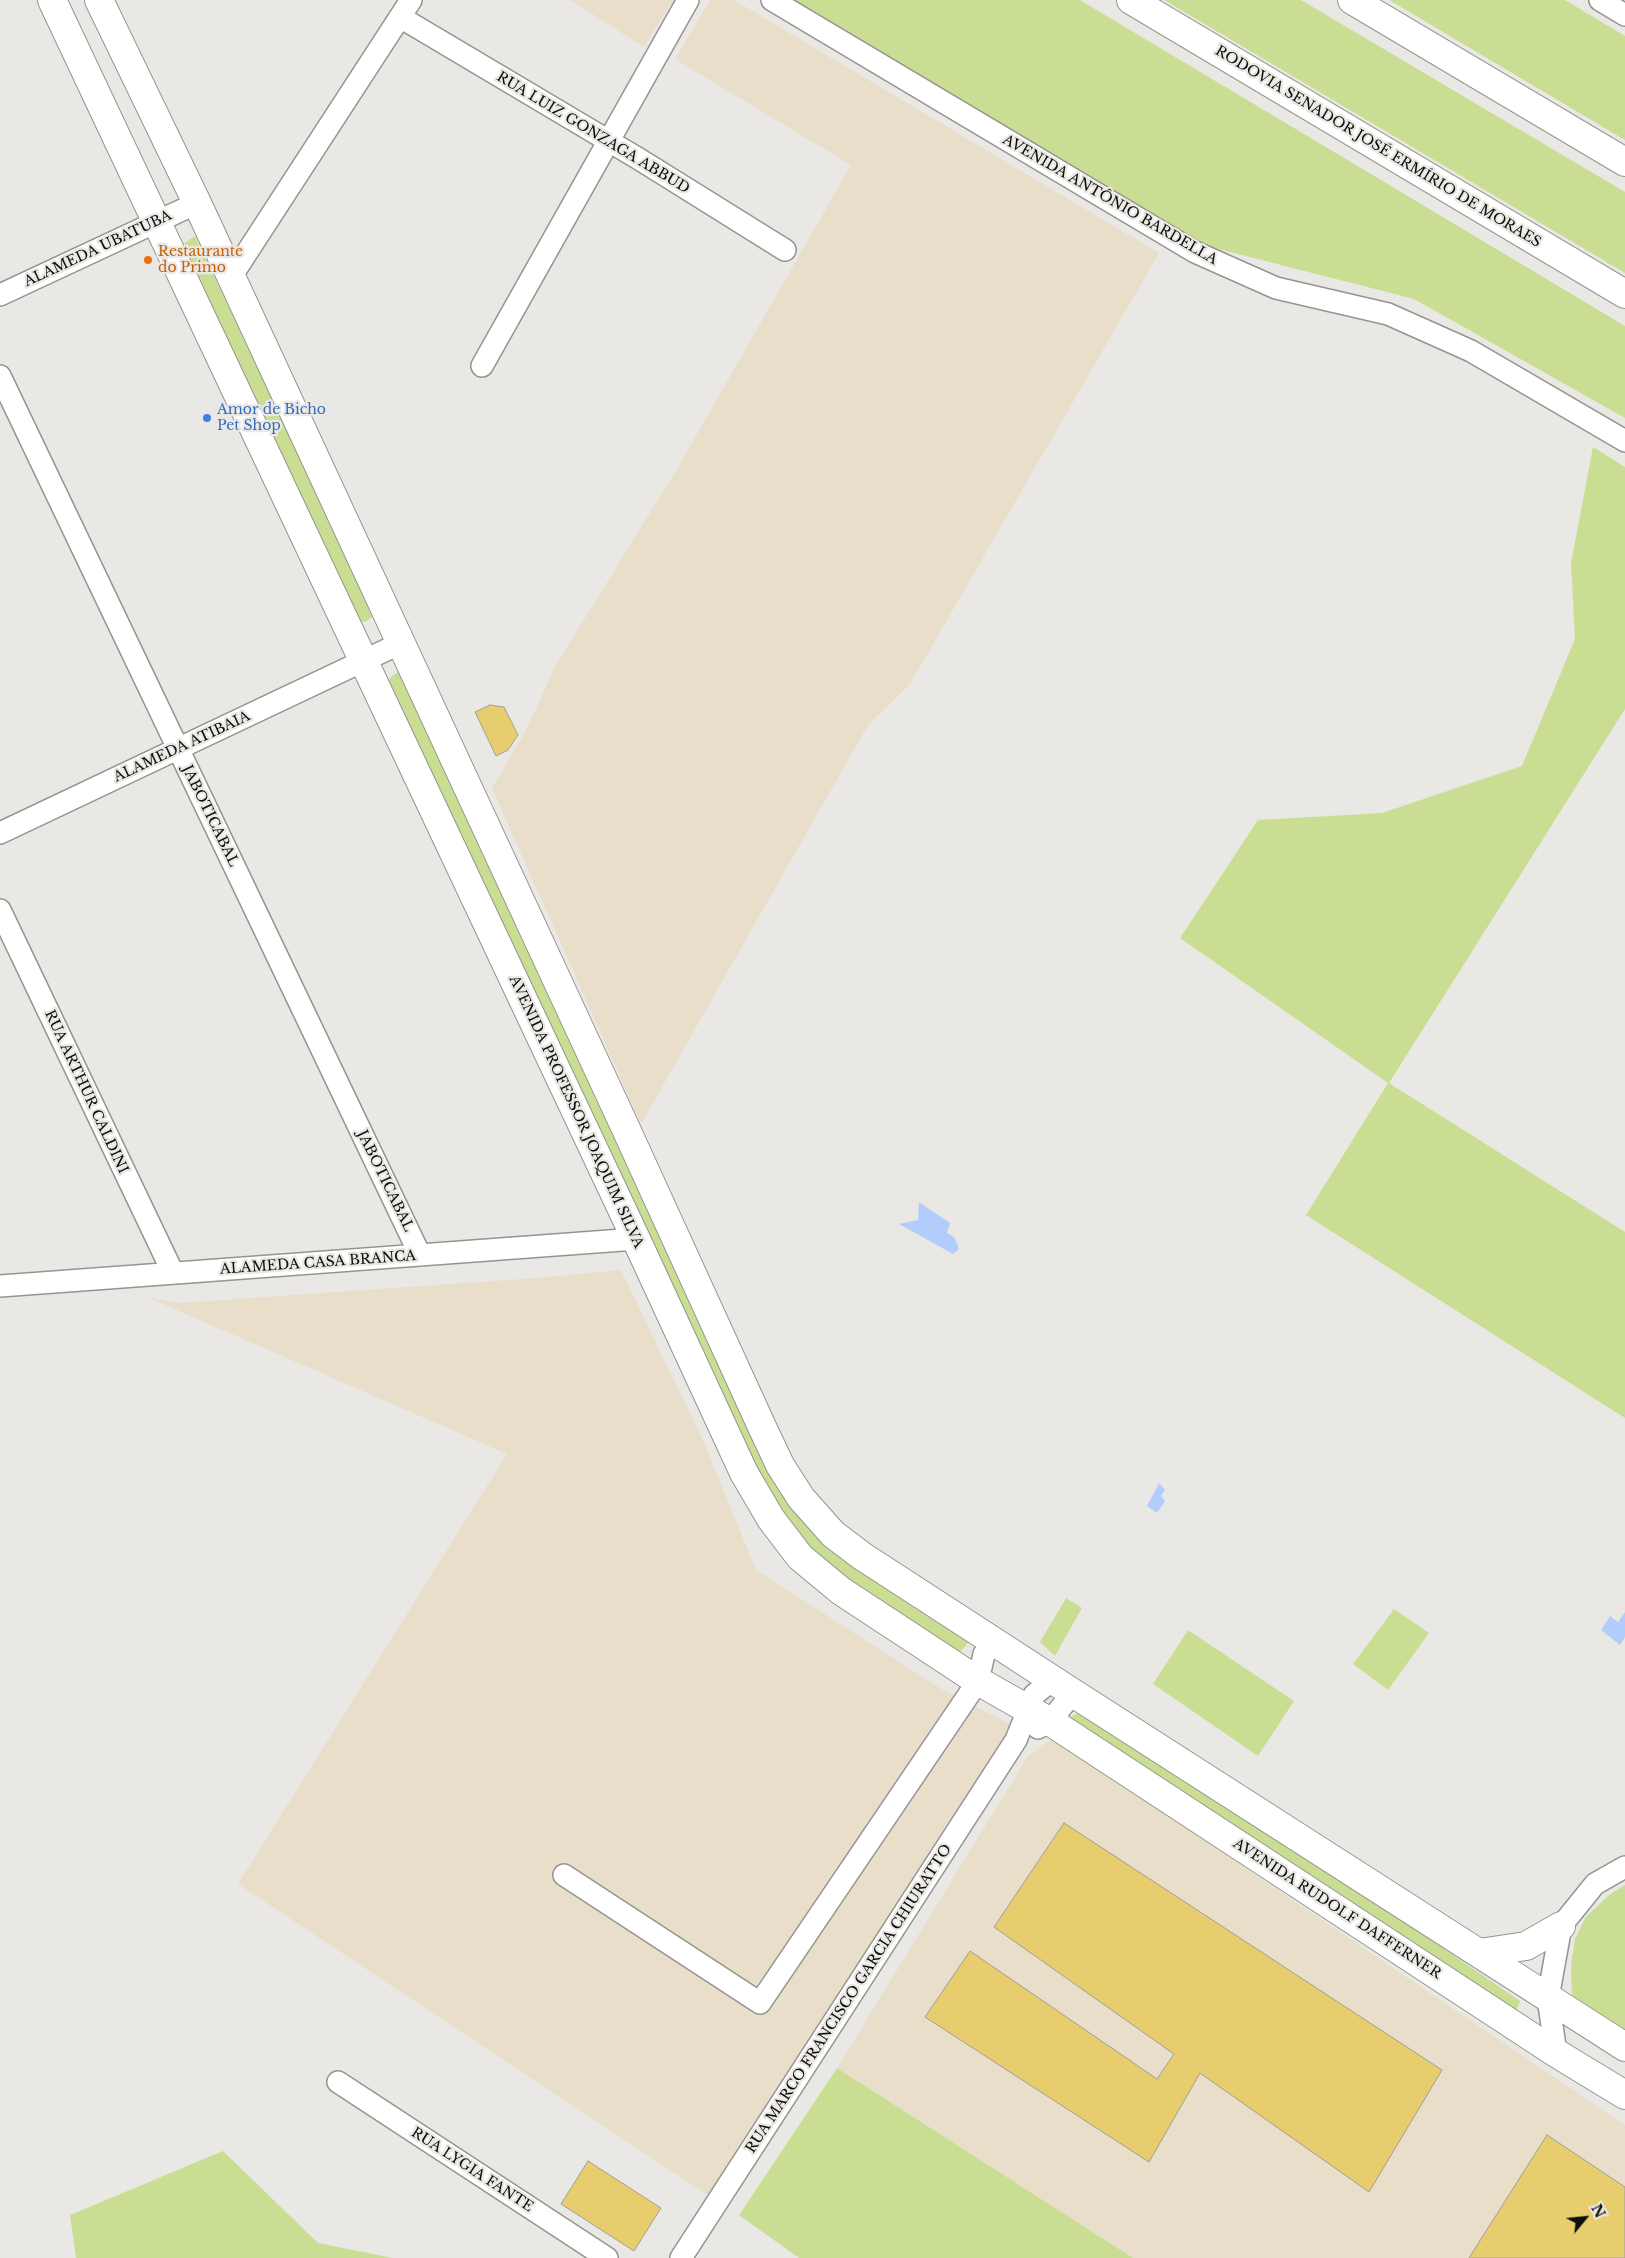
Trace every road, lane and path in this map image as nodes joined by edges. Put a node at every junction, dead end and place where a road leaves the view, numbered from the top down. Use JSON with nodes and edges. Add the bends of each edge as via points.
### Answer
{"nodes":[{"id":1,"x":52,"y":0,"type":"edge"},
{"id":2,"x":99,"y":0,"type":"edge"},
{"id":3,"x":688,"y":0,"type":"edge"},
{"id":4,"x":772,"y":0,"type":"edge"},
{"id":5,"x":1132,"y":0,"type":"edge"},
{"id":6,"x":1352,"y":0,"type":"edge"},
{"id":7,"x":1600,"y":0,"type":"edge"},
{"id":8,"x":406,"y":9,"type":"edge"},
{"id":9,"x":1625,"y":15,"type":"edge"},
{"id":10,"x":609,"y":141,"type":"junction"},
{"id":11,"x":1625,"y":162,"type":"edge"},
{"id":12,"x":197,"y":203,"type":"junction"},
{"id":13,"x":157,"y":221,"type":"junction"},
{"id":14,"x":785,"y":250,"type":"dead end"},
{"id":15,"x":231,"y":277,"type":"junction"},
{"id":16,"x":0,"y":294,"type":"edge"},
{"id":17,"x":1625,"y":294,"type":"edge"},
{"id":18,"x":482,"y":366,"type":"dead end"},
{"id":19,"x":0,"y":376,"type":"edge"},
{"id":20,"x":1625,"y":440,"type":"edge"},
{"id":21,"x":401,"y":643,"type":"junction"},
{"id":22,"x":364,"y":661,"type":"junction"},
{"id":23,"x":178,"y":749,"type":"junction"},
{"id":24,"x":0,"y":833,"type":"edge"},
{"id":25,"x":0,"y":910,"type":"edge"},
{"id":26,"x":636,"y":1239,"type":"junction"},
{"id":27,"x":420,"y":1255,"type":"junction"},
{"id":28,"x":173,"y":1274,"type":"junction"},
{"id":29,"x":0,"y":1286,"type":"edge"},
{"id":30,"x":800,"y":1557,"type":"joint"},
{"id":31,"x":1000,"y":1646,"type":"junction"},
{"id":32,"x":978,"y":1681,"type":"junction"},
{"id":33,"x":1062,"y":1687,"type":"junction"},
{"id":34,"x":1039,"y":1715,"type":"junction"},
{"id":35,"x":1625,"y":1867,"type":"edge"},
{"id":36,"x":564,"y":1875,"type":"dead end"},
{"id":37,"x":1561,"y":1926,"type":"junction"},
{"id":38,"x":1479,"y":1953,"type":"junction"},
{"id":39,"x":1548,"y":1998,"type":"junction"},
{"id":40,"x":1625,"y":2047,"type":"edge"},
{"id":41,"x":1556,"y":2053,"type":"junction"},
{"id":42,"x":338,"y":2082,"type":"dead end"},
{"id":43,"x":1625,"y":2095,"type":"edge"},
{"id":44,"x":607,"y":2258,"type":"edge"},
{"id":45,"x":681,"y":2258,"type":"edge"}],
"edges":[{"from":1,"to":13,"type":"main road","name":"AVENIDA PROFESSOR JOAQUIM SILVA"},
{"from":2,"to":12,"type":"main road"},
{"from":3,"to":10,"type":"street"},
{"from":4,"to":20,"type":"street","name":"AVENIDA ANTÔNIO BARDELLA","via":[[1195,252],[1276,288],[1388,314],[1471,351]]},
{"from":5,"to":17,"type":"main road","name":"RODOVIA SENADOR JOSÉ ERMÍRIO DE MORAES"},
{"from":6,"to":11,"type":"main road"},
{"from":7,"to":9,"type":"street"},
{"from":8,"to":10,"type":"street","name":"RUA LUIZ GONZAGA ABBUD"},
{"from":8,"to":15,"type":"street"},
{"from":10,"to":14,"type":"street","name":"RUA LUIZ GONZAGA ABBUD"},
{"from":10,"to":18,"type":"street"},
{"from":12,"to":13,"type":"street","name":"ALAMEDA UBATUBA"},
{"from":12,"to":15,"type":"main road"},
{"from":13,"to":16,"type":"street","name":"ALAMEDA UBATUBA"},
{"from":13,"to":22,"type":"main road","name":"AVENIDA PROFESSOR JOAQUIM SILVA"},
{"from":15,"to":21,"type":"main road"},
{"from":19,"to":23,"type":"street","name":"JABOTICABAL"},
{"from":21,"to":22,"type":"street"},
{"from":21,"to":31,"type":"main road","via":[[780,1464],[801,1498],[833,1534]]},
{"from":22,"to":23,"type":"street","name":"ALAMEDA ATIBAIA"},
{"from":22,"to":26,"type":"main road","name":"AVENIDA PROFESSOR JOAQUIM SILVA"},
{"from":23,"to":24,"type":"street","name":"ALAMEDA ATIBAIA"},
{"from":23,"to":27,"type":"street","name":"JABOTICABAL"},
{"from":25,"to":28,"type":"street","name":"RUA ARTHUR CALDINI"},
{"from":26,"to":27,"type":"street","name":"ALAMEDA CASA BRANCA"},
{"from":26,"to":30,"type":"main road","name":"AVENIDA PROFESSOR JOAQUIM SILVA","via":[[744,1473],[771,1519]]},
{"from":27,"to":28,"type":"street","name":"ALAMEDA CASA BRANCA"},
{"from":28,"to":29,"type":"street","name":"ALAMEDA CASA BRANCA"},
{"from":30,"to":32,"type":"main road","name":"AVENIDA RUDOLF DAFFERNER","via":[[841,1591]]},
{"from":31,"to":32,"type":"street","via":[[984,1654]]},
{"from":31,"to":33,"type":"main road"},
{"from":32,"to":34,"type":"main road","name":"AVENIDA RUDOLF DAFFERNER"},
{"from":32,"to":36,"type":"street","via":[[760,2003]]},
{"from":33,"to":34,"type":"street"},
{"from":33,"to":34,"type":"street","via":[[1034,1695]]},
{"from":33,"to":38,"type":"main road"},
{"from":34,"to":41,"type":"main road","name":"AVENIDA RUDOLF DAFFERNER"},
{"from":34,"to":45,"type":"street","name":"RUA MARCO FRANCISCO GARCIA CHIURATTO","via":[[1016,1740]]},
{"from":35,"to":37,"type":"street","via":[[1595,1884]]},
{"from":37,"to":38,"type":"main road","via":[[1526,1946]]},
{"from":37,"to":39,"type":"street"},
{"from":38,"to":39,"type":"main road"},
{"from":39,"to":40,"type":"main road"},
{"from":39,"to":41,"type":"street"},
{"from":41,"to":43,"type":"main road","name":"AVENIDA RUDOLF DAFFERNER"},
{"from":42,"to":44,"type":"street","name":"RUA LYGIA FANTE"}]}
